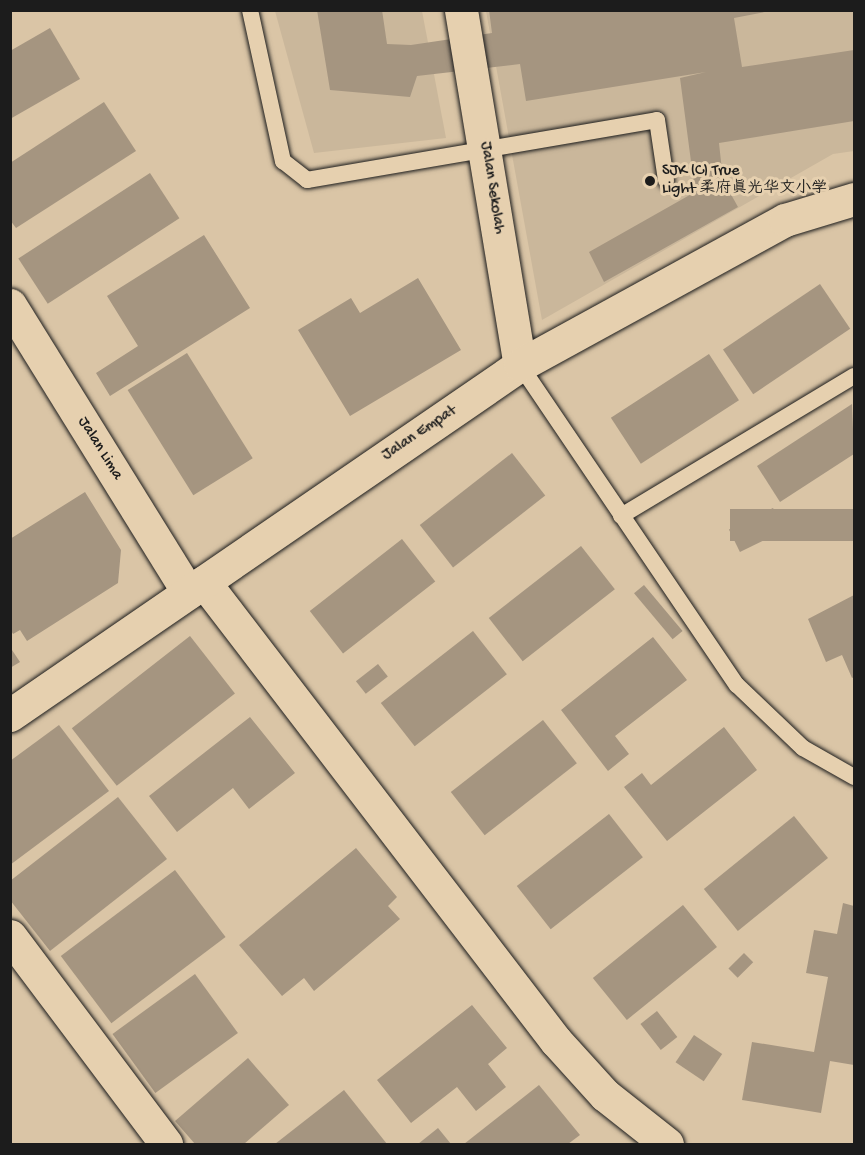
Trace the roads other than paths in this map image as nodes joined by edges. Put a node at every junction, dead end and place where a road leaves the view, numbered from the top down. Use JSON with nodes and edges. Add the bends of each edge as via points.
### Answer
{"nodes":[{"id":1,"x":250,"y":10,"type":"edge"},
{"id":2,"x":461,"y":10,"type":"edge"},
{"id":3,"x":484,"y":149,"type":"junction"},
{"id":4,"x":666,"y":180,"type":"dead end"},
{"id":5,"x":855,"y":199,"type":"edge"},
{"id":6,"x":10,"y":304,"type":"edge"},
{"id":7,"x":520,"y":365,"type":"junction"},
{"id":8,"x":855,"y":376,"type":"edge"},
{"id":9,"x":621,"y":516,"type":"junction"},
{"id":10,"x":196,"y":587,"type":"junction"},
{"id":11,"x":10,"y":714,"type":"edge"},
{"id":12,"x":855,"y":777,"type":"edge"},
{"id":13,"x":10,"y":936,"type":"edge"},
{"id":14,"x":166,"y":1144,"type":"edge"},
{"id":15,"x":667,"y":1144,"type":"edge"}],
"edges":[{"from":1,"to":3,"type":"lane","via":[[283,161],[307,180]]},
{"from":2,"to":3,"type":"street","name":"Jalan Sekolah"},
{"from":3,"to":4,"type":"lane","via":[[657,120]]},
{"from":3,"to":7,"type":"street","name":"Jalan Sekolah"},
{"from":5,"to":7,"type":"street","name":"Jalan Empat","via":[[785,220]]},
{"from":6,"to":10,"type":"street","name":"Jalan Lima"},
{"from":7,"to":9,"type":"lane"},
{"from":7,"to":10,"type":"street","name":"Jalan Empat"},
{"from":8,"to":9,"type":"lane"},
{"from":9,"to":12,"type":"lane","via":[[737,685],[803,748]]},
{"from":10,"to":11,"type":"street","name":"Jalan Empat"},
{"from":10,"to":15,"type":"street","name":"Jalan Lima","via":[[556,1041],[605,1095]]},
{"from":13,"to":14,"type":"street"}]}
